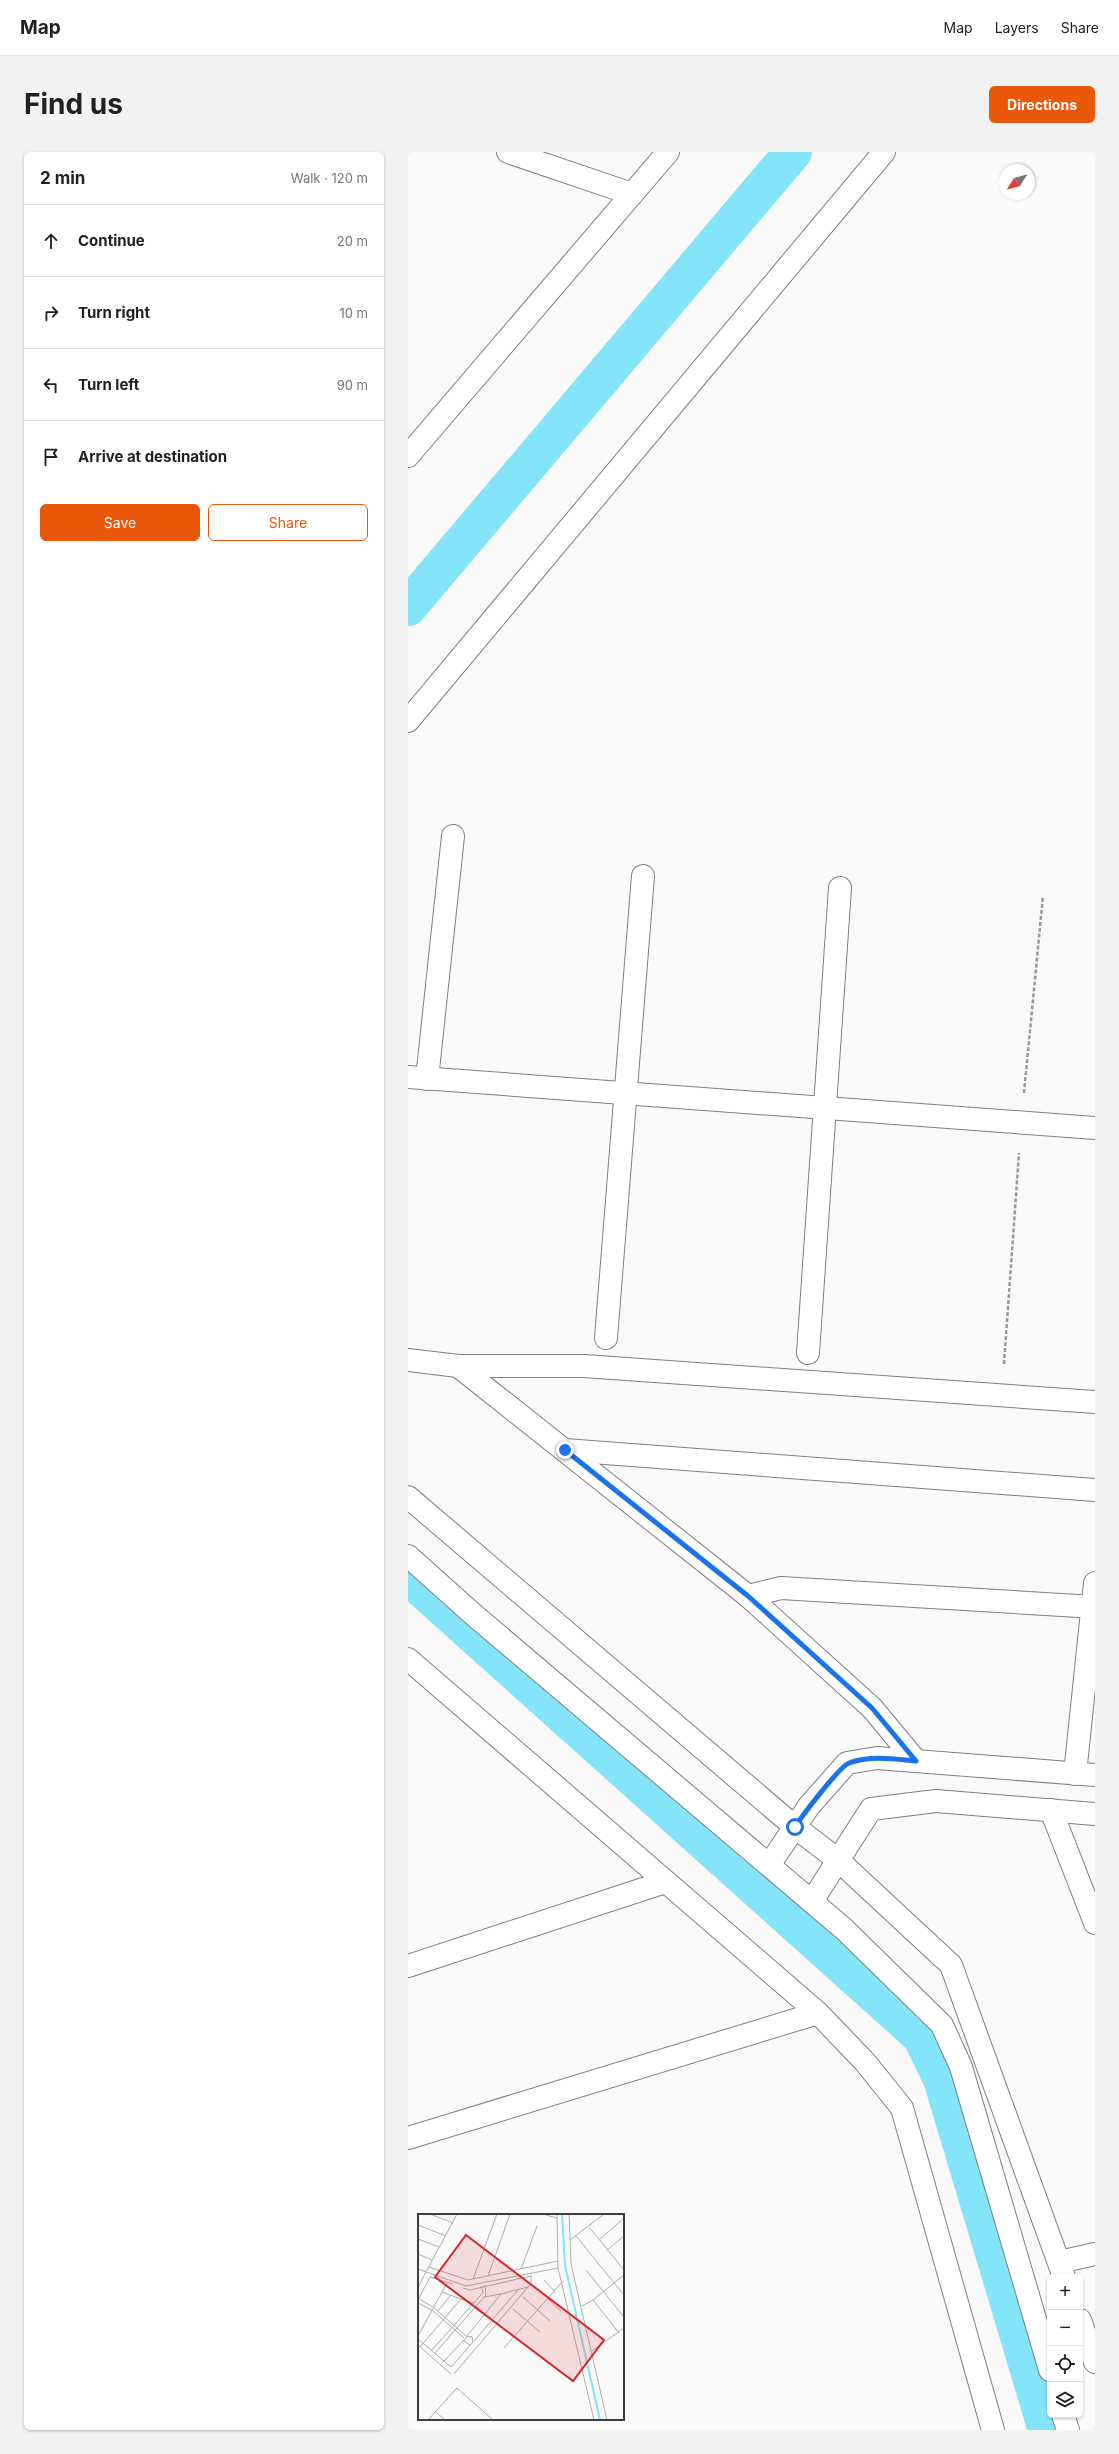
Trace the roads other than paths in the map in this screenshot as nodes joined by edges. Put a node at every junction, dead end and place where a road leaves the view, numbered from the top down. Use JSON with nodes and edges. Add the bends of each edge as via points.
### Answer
{"nodes":[{"id":1,"x":508,"y":152,"type":"edge"},
{"id":2,"x":668,"y":152,"type":"edge"},
{"id":3,"x":884,"y":152,"type":"edge"},
{"id":4,"x":632,"y":194,"type":"junction"},
{"id":5,"x":408,"y":456,"type":"edge"},
{"id":6,"x":408,"y":721,"type":"edge"},
{"id":7,"x":452,"y":836,"type":"dead end"},
{"id":8,"x":643,"y":876,"type":"dead end"},
{"id":9,"x":840,"y":888,"type":"dead end"},
{"id":10,"x":418,"y":1078,"type":"edge"},
{"id":11,"x":625,"y":1093,"type":"junction"},
{"id":12,"x":825,"y":1108,"type":"junction"},
{"id":13,"x":1095,"y":1128,"type":"edge"},
{"id":14,"x":606,"y":1338,"type":"dead end"},
{"id":15,"x":808,"y":1353,"type":"dead end"},
{"id":16,"x":408,"y":1360,"type":"edge"},
{"id":17,"x":458,"y":1366,"type":"junction"},
{"id":18,"x":1095,"y":1402,"type":"edge"},
{"id":19,"x":565,"y":1450,"type":"junction"},
{"id":20,"x":1095,"y":1490,"type":"edge"},
{"id":21,"x":408,"y":1497,"type":"edge"},
{"id":22,"x":408,"y":1556,"type":"edge"},
{"id":23,"x":1095,"y":1583,"type":"edge"},
{"id":24,"x":748,"y":1596,"type":"junction"},
{"id":25,"x":1094,"y":1607,"type":"edge"},
{"id":26,"x":408,"y":1659,"type":"edge"},
{"id":27,"x":916,"y":1761,"type":"junction"},
{"id":28,"x":1085,"y":1775,"type":"edge"},
{"id":29,"x":1051,"y":1810,"type":"junction"},
{"id":30,"x":1095,"y":1814,"type":"edge"},
{"id":31,"x":795,"y":1827,"type":"junction"},
{"id":32,"x":838,"y":1860,"type":"junction"},
{"id":33,"x":769,"y":1865,"type":"junction"},
{"id":34,"x":665,"y":1882,"type":"junction"},
{"id":35,"x":812,"y":1901,"type":"junction"},
{"id":36,"x":1095,"y":1923,"type":"edge"},
{"id":37,"x":408,"y":1966,"type":"edge"},
{"id":38,"x":818,"y":2013,"type":"junction"},
{"id":39,"x":408,"y":2138,"type":"edge"},
{"id":40,"x":1095,"y":2254,"type":"edge"},
{"id":41,"x":1062,"y":2269,"type":"edge"},
{"id":42,"x":1083,"y":2328,"type":"edge"},
{"id":43,"x":1047,"y":2360,"type":"edge"},
{"id":44,"x":1095,"y":2362,"type":"edge"},
{"id":45,"x":1064,"y":2418,"type":"edge"},
{"id":46,"x":993,"y":2430,"type":"edge"},
{"id":47,"x":1068,"y":2430,"type":"edge"}],
"edges":[{"from":1,"to":4,"type":"street"},
{"from":2,"to":4,"type":"street"},
{"from":3,"to":6,"type":"street"},
{"from":4,"to":5,"type":"street"},
{"from":7,"to":10,"type":"street"},
{"from":8,"to":11,"type":"street"},
{"from":9,"to":12,"type":"street"},
{"from":10,"to":11,"type":"street"},
{"from":11,"to":12,"type":"street"},
{"from":11,"to":14,"type":"street"},
{"from":12,"to":13,"type":"street"},
{"from":12,"to":15,"type":"street"},
{"from":16,"to":17,"type":"street"},
{"from":17,"to":18,"type":"street","via":[[584,1366]]},
{"from":17,"to":19,"type":"street"},
{"from":19,"to":20,"type":"street"},
{"from":19,"to":24,"type":"street"},
{"from":21,"to":31,"type":"street"},
{"from":22,"to":33,"type":"street"},
{"from":23,"to":25,"type":"street"},
{"from":24,"to":25,"type":"street","via":[[781,1588]]},
{"from":24,"to":27,"type":"street","via":[[872,1708]]},
{"from":25,"to":28,"type":"street"},
{"from":26,"to":34,"type":"street"},
{"from":27,"to":28,"type":"street"},
{"from":27,"to":31,"type":"street","via":[[877,1758],[847,1763],[809,1806]]},
{"from":29,"to":30,"type":"street"},
{"from":29,"to":32,"type":"street","via":[[936,1801],[871,1809]]},
{"from":29,"to":36,"type":"street"},
{"from":31,"to":32,"type":"street"},
{"from":31,"to":33,"type":"street"},
{"from":32,"to":35,"type":"street"},
{"from":32,"to":41,"type":"street","via":[[951,1965]]},
{"from":33,"to":35,"type":"street"},
{"from":34,"to":37,"type":"street"},
{"from":34,"to":38,"type":"street"},
{"from":35,"to":43,"type":"street","via":[[942,2025],[961,2067]]},
{"from":38,"to":39,"type":"street"},
{"from":38,"to":46,"type":"street","via":[[865,2062],[902,2108]]},
{"from":40,"to":41,"type":"street"},
{"from":42,"to":44,"type":"street"},
{"from":45,"to":47,"type":"street"}]}
